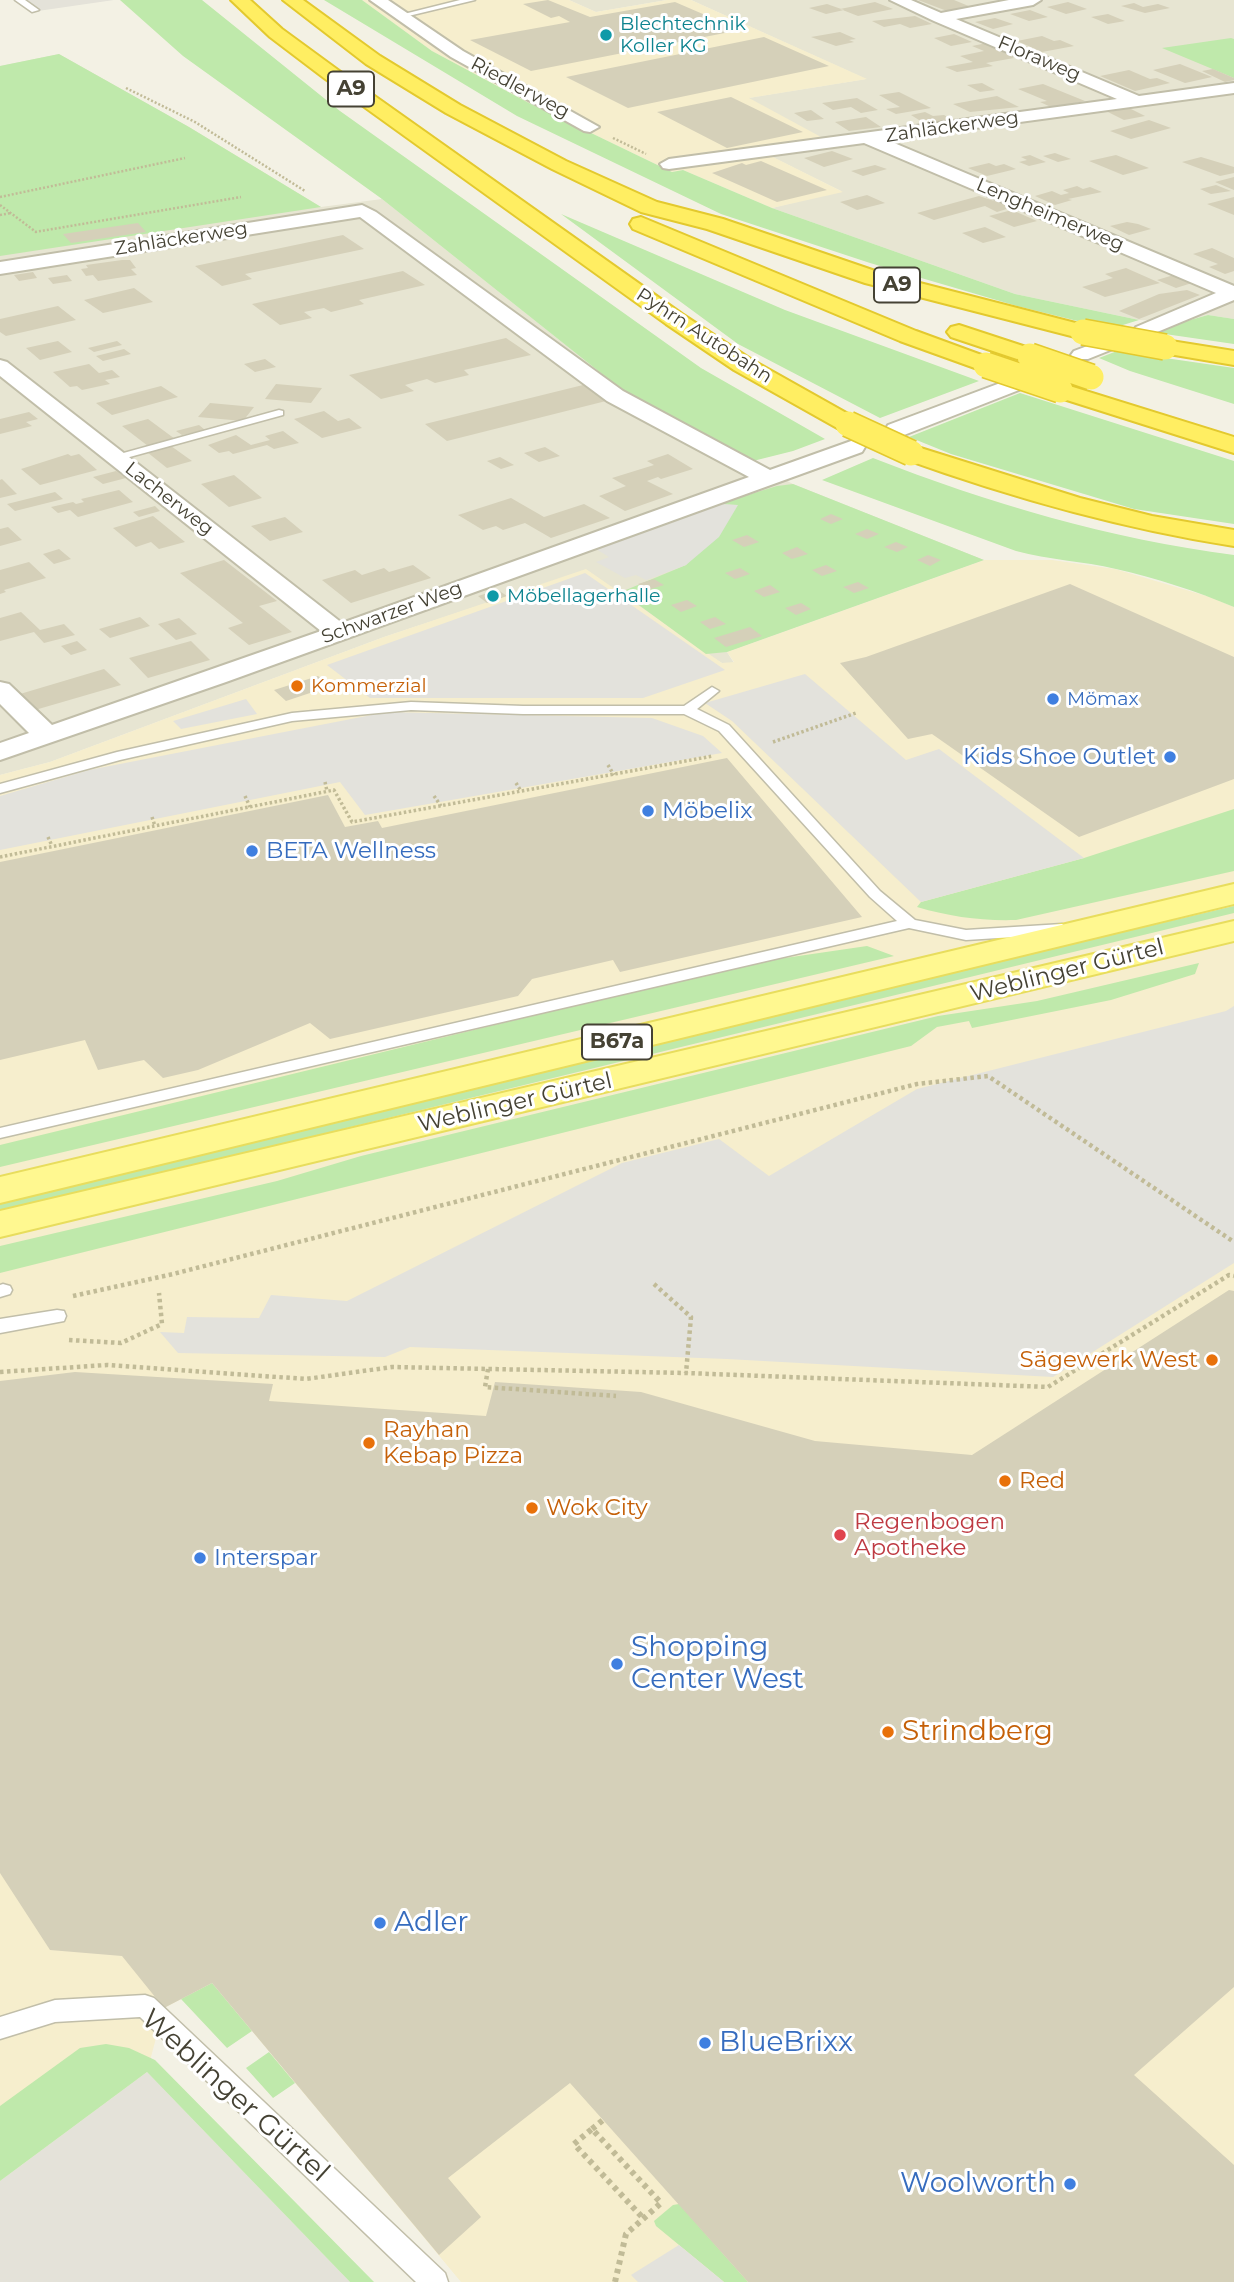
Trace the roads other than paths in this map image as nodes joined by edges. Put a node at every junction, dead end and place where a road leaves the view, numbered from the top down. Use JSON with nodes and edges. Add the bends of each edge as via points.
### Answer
{"nodes":[{"id":1,"x":19,"y":0,"type":"edge"},
{"id":2,"x":240,"y":0,"type":"edge"},
{"id":3,"x":261,"y":0,"type":"edge"},
{"id":4,"x":292,"y":0,"type":"edge"},
{"id":5,"x":378,"y":0,"type":"edge"},
{"id":6,"x":471,"y":0,"type":"edge"},
{"id":7,"x":898,"y":0,"type":"edge"},
{"id":8,"x":1032,"y":0,"type":"edge"},
{"id":9,"x":35,"y":10,"type":"dead end"},
{"id":10,"x":400,"y":16,"type":"junction"},
{"id":11,"x":939,"y":18,"type":"junction"},
{"id":12,"x":1234,"y":88,"type":"edge"},
{"id":13,"x":1138,"y":102,"type":"junction"},
{"id":14,"x":406,"y":104,"type":"dead end"},
{"id":15,"x":428,"y":118,"type":"dead end"},
{"id":16,"x":590,"y":127,"type":"road end"},
{"id":17,"x":867,"y":138,"type":"junction"},
{"id":18,"x":669,"y":164,"type":"road end"},
{"id":19,"x":649,"y":207,"type":"junction"},
{"id":20,"x":0,"y":268,"type":"edge"},
{"id":21,"x":1233,"y":293,"type":"edge"},
{"id":22,"x":1143,"y":331,"type":"dead end"},
{"id":23,"x":1106,"y":345,"type":"dead end"},
{"id":24,"x":1085,"y":355,"type":"junction"},
{"id":25,"x":1234,"y":358,"type":"edge"},
{"id":26,"x":0,"y":366,"type":"edge"},
{"id":27,"x":1011,"y":385,"type":"dead end"},
{"id":28,"x":279,"y":413,"type":"dead end"},
{"id":29,"x":1234,"y":421,"type":"edge"},
{"id":30,"x":896,"y":430,"type":"dead end"},
{"id":31,"x":851,"y":435,"type":"junction"},
{"id":32,"x":1228,"y":444,"type":"edge"},
{"id":33,"x":115,"y":457,"type":"junction"},
{"id":34,"x":766,"y":477,"type":"junction"},
{"id":35,"x":1234,"y":538,"type":"edge"},
{"id":36,"x":338,"y":632,"type":"junction"},
{"id":37,"x":0,"y":691,"type":"edge"},
{"id":38,"x":712,"y":691,"type":"dead end"},
{"id":39,"x":687,"y":710,"type":"junction"},
{"id":40,"x":48,"y":736,"type":"junction"},
{"id":41,"x":0,"y":752,"type":"edge"},
{"id":42,"x":0,"y":789,"type":"edge"},
{"id":43,"x":1234,"y":894,"type":"edge"},
{"id":44,"x":909,"y":923,"type":"junction"},
{"id":45,"x":1101,"y":926,"type":"junction"},
{"id":46,"x":1234,"y":931,"type":"edge"},
{"id":47,"x":0,"y":1133,"type":"edge"},
{"id":48,"x":0,"y":1190,"type":"edge"},
{"id":49,"x":0,"y":1224,"type":"edge"},
{"id":50,"x":57,"y":1316,"type":"dead end"},
{"id":51,"x":0,"y":1326,"type":"edge"},
{"id":52,"x":0,"y":2028,"type":"edge"},
{"id":53,"x":435,"y":2282,"type":"edge"}],
"edges":[{"from":1,"to":9,"type":"lane"},
{"from":2,"to":31,"type":"highway","name":"Pyhrn Autobahn","number":"A9","via":[[331,74],[674,319]]},
{"from":3,"to":14,"type":"highway","via":[[297,31]]},
{"from":4,"to":19,"type":"highway","number":"A9","via":[[373,60],[453,109]]},
{"from":5,"to":10,"type":"street","name":"Riedlerweg"},
{"from":6,"to":10,"type":"lane"},
{"from":7,"to":11,"type":"street","name":"Floraweg"},
{"from":8,"to":11,"type":"street","name":"Floraweg"},
{"from":10,"to":16,"type":"street","name":"Riedlerweg","via":[[457,54]]},
{"from":11,"to":13,"type":"street","name":"Floraweg"},
{"from":12,"to":13,"type":"street","name":"Zahläckerweg"},
{"from":13,"to":17,"type":"street","name":"Zahläckerweg"},
{"from":15,"to":32,"type":"highway","bridge":true,"via":[[678,240],[908,336]]},
{"from":17,"to":18,"type":"street","name":"Zahläckerweg"},
{"from":17,"to":21,"type":"street","name":"Lengheimerweg"},
{"from":19,"to":24,"type":"highway","number":"A9","via":[[715,224]]},
{"from":19,"to":24,"type":"highway","bridge":true,"via":[[814,278],[1017,352]]},
{"from":20,"to":34,"type":"street","name":"Zahläckerweg","via":[[365,213],[615,396]]},
{"from":21,"to":22,"type":"street"},
{"from":23,"to":24,"type":"street"},
{"from":24,"to":25,"type":"highway","number":"A9","bridge":true,"via":[[1165,347]]},
{"from":24,"to":29,"type":"highway"},
{"from":26,"to":33,"type":"street","name":"Lacherweg"},
{"from":27,"to":30,"type":"street"},
{"from":28,"to":33,"type":"lane"},
{"from":31,"to":34,"type":"street","name":"Schwarzer Weg"},
{"from":31,"to":35,"type":"highway","name":"Pyhrn Autobahn","number":"A9","bridge":true,"via":[[1019,490]]},
{"from":33,"to":36,"type":"street","name":"Lacherweg"},
{"from":34,"to":36,"type":"street","name":"Schwarzer Weg"},
{"from":36,"to":40,"type":"street","name":"Schwarzer Weg"},
{"from":37,"to":40,"type":"street"},
{"from":38,"to":39,"type":"lane"},
{"from":39,"to":42,"type":"lane","name":"Weblinger Gürtel","via":[[411,706],[292,717],[117,756]]},
{"from":39,"to":44,"type":"lane","name":"Weblinger Gürtel","via":[[724,728],[875,894]]},
{"from":40,"to":41,"type":"street","name":"Schwarzer Weg"},
{"from":43,"to":45,"type":"main road","name":"Weblinger Gürtel","number":"B67a"},
{"from":44,"to":45,"type":"lane","name":"Weblinger Gürtel","via":[[966,935]]},
{"from":44,"to":47,"type":"lane"},
{"from":45,"to":48,"type":"main road","name":"Weblinger Gürtel","number":"B67a"},
{"from":46,"to":49,"type":"main road","name":"Weblinger Gürtel","number":"B67a"},
{"from":50,"to":51,"type":"lane"},
{"from":52,"to":53,"type":"lane","name":"Weblinger Gürtel","via":[[55,2011],[145,2006]]}]}
